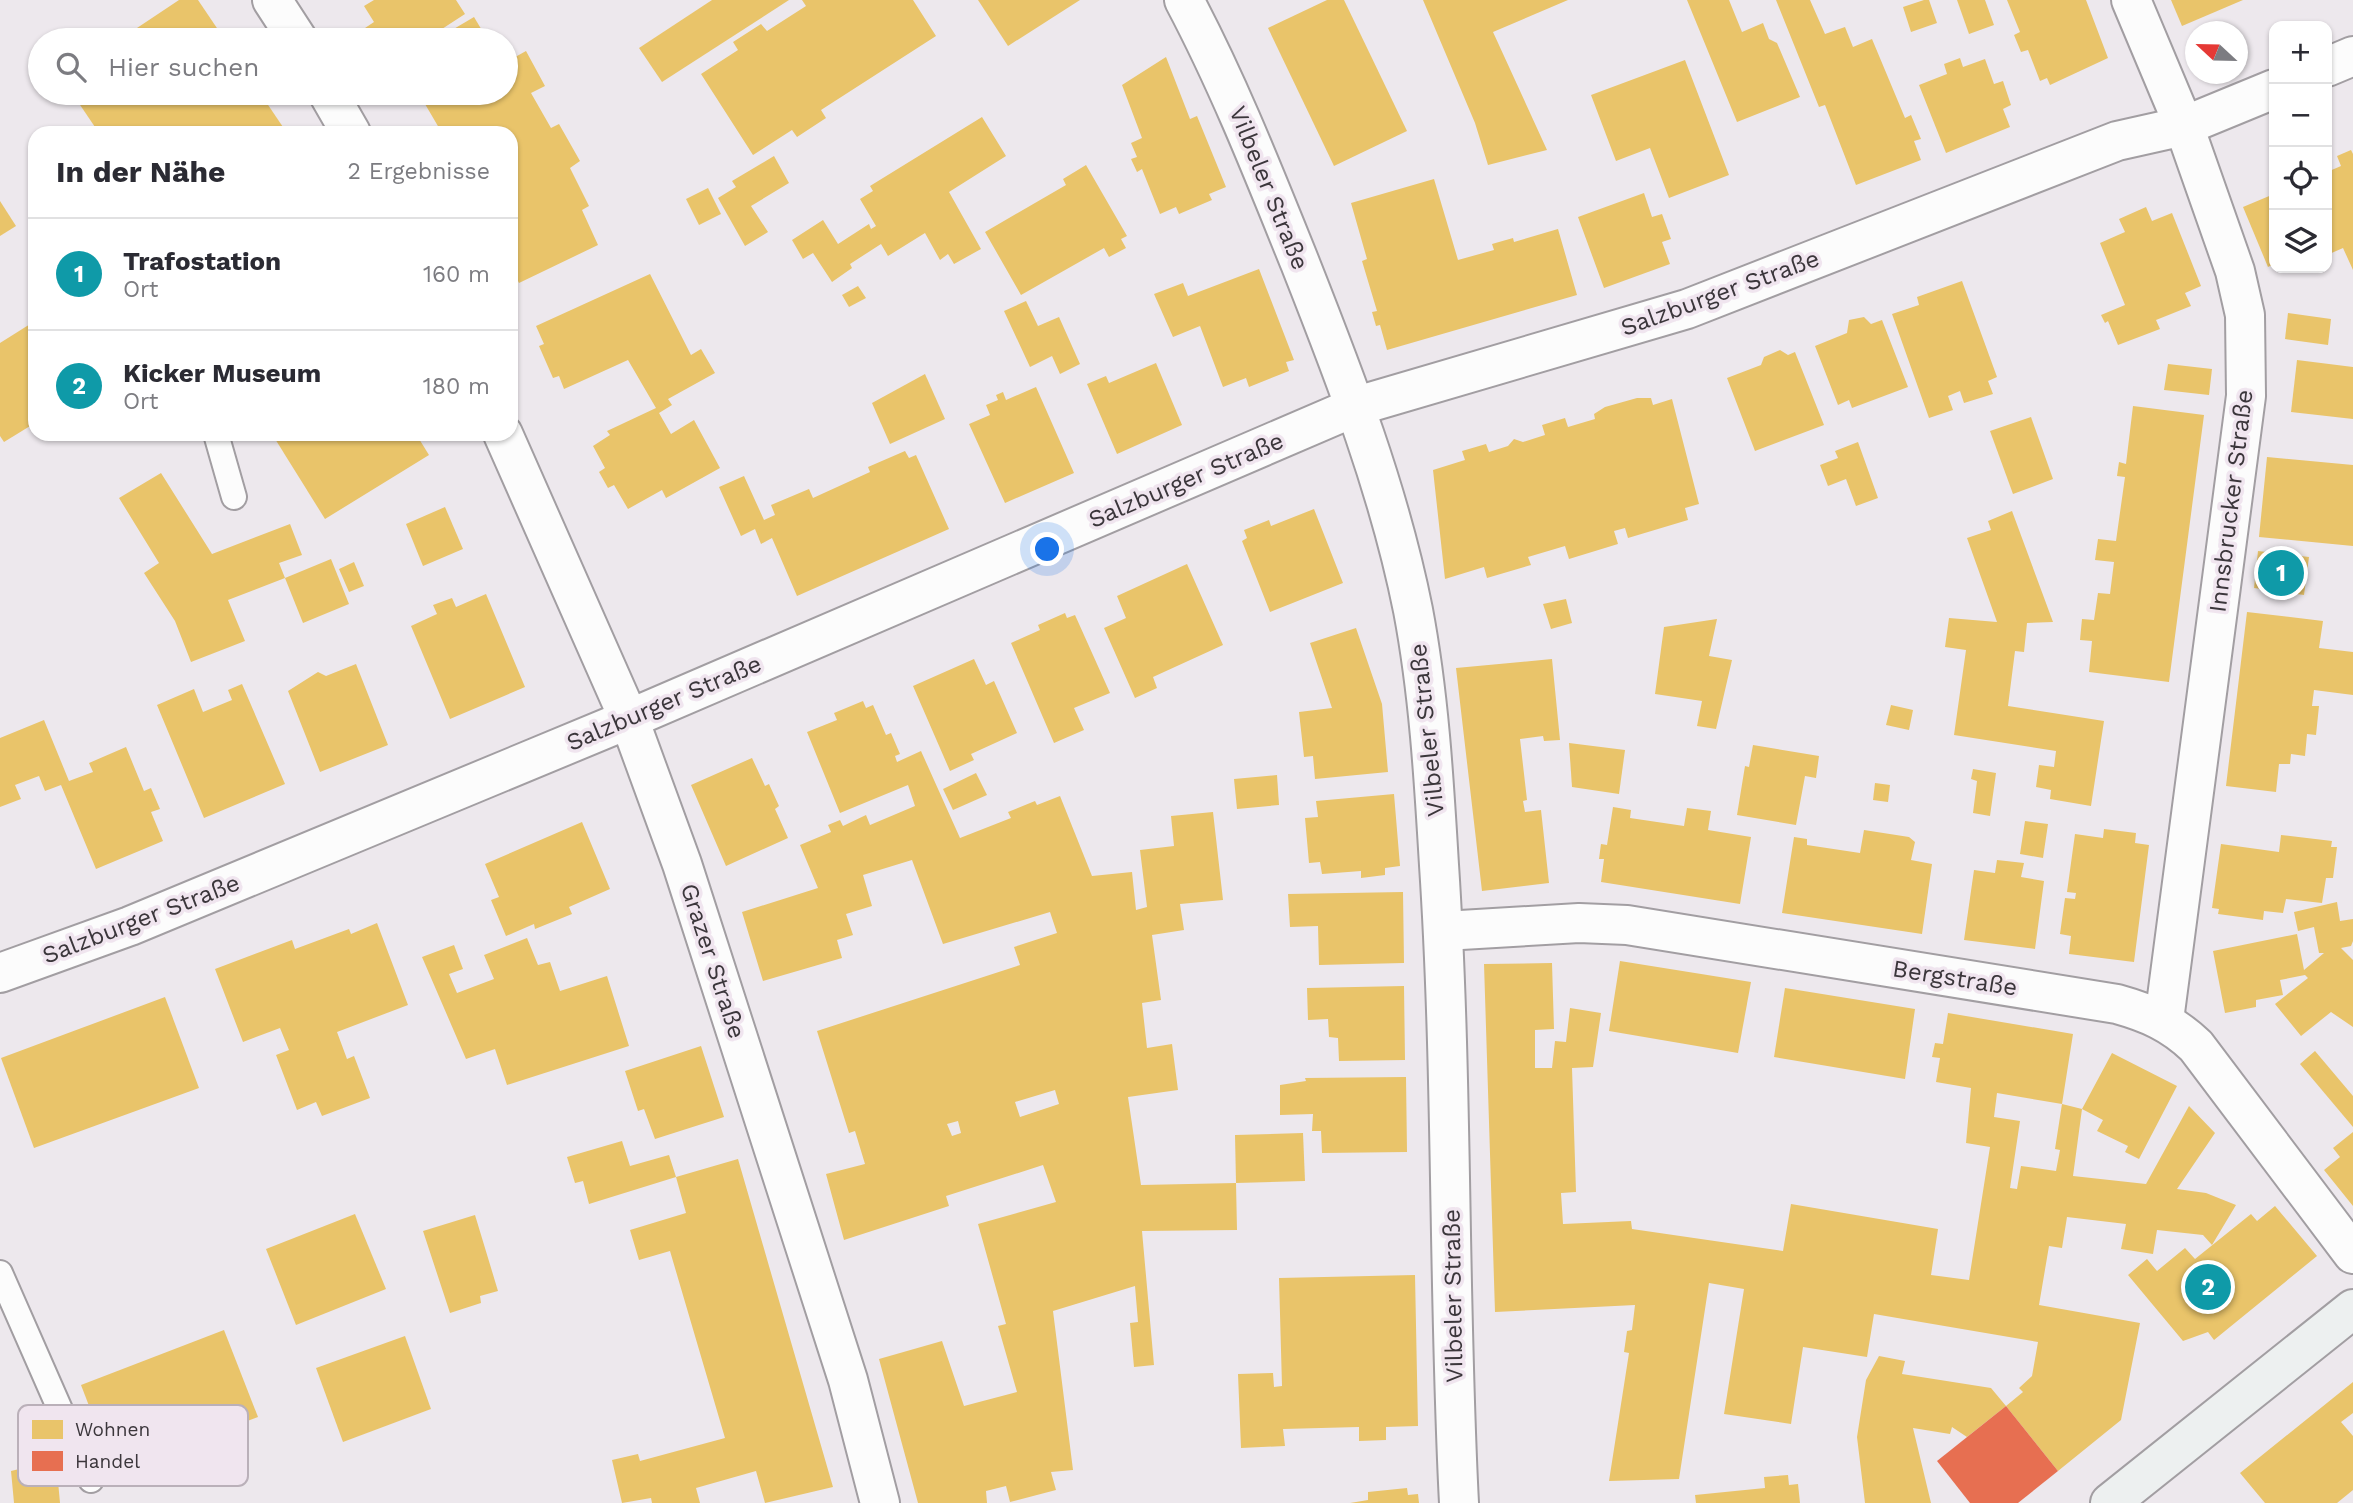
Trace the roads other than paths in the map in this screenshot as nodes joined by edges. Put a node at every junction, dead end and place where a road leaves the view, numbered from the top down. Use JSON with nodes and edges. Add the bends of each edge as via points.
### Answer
{"nodes":[{"id":1,"x":272,"y":0,"type":"edge"},
{"id":2,"x":1184,"y":0,"type":"edge"},
{"id":3,"x":2131,"y":0,"type":"edge"},
{"id":4,"x":290,"y":28,"type":"edge"},
{"id":5,"x":2353,"y":56,"type":"edge"},
{"id":6,"x":2332,"y":65,"type":"edge"},
{"id":7,"x":2269,"y":91,"type":"edge"},
{"id":8,"x":335,"y":105,"type":"edge"},
{"id":9,"x":347,"y":126,"type":"edge"},
{"id":10,"x":2184,"y":127,"type":"junction"},
{"id":11,"x":1357,"y":406,"type":"junction"},
{"id":12,"x":218,"y":441,"type":"edge"},
{"id":13,"x":506,"y":441,"type":"edge"},
{"id":14,"x":234,"y":497,"type":"dead end"},
{"id":15,"x":629,"y":719,"type":"junction"},
{"id":16,"x":1444,"y":931,"type":"junction"},
{"id":17,"x":0,"y":973,"type":"edge"},
{"id":18,"x":2164,"y":1020,"type":"junction"},
{"id":19,"x":2353,"y":1254,"type":"edge"},
{"id":20,"x":0,"y":1273,"type":"edge"},
{"id":21,"x":2353,"y":1309,"type":"edge"},
{"id":22,"x":58,"y":1405,"type":"edge"},
{"id":23,"x":880,"y":1503,"type":"edge"},
{"id":24,"x":1459,"y":1503,"type":"edge"},
{"id":25,"x":2110,"y":1503,"type":"edge"}],
"edges":[{"from":1,"to":4,"type":"street"},
{"from":2,"to":11,"type":"street","name":"Vilbeler Straße","via":[[1252,145]]},
{"from":3,"to":10,"type":"street","name":"Innsbrucker Straße"},
{"from":5,"to":6,"type":"street"},
{"from":7,"to":10,"type":"street","name":"Salzburger Straße"},
{"from":8,"to":9,"type":"street"},
{"from":10,"to":11,"type":"street","name":"Salzburger Straße","via":[[2117,141],[1653,321]]},
{"from":10,"to":18,"type":"street","name":"Innsbrucker Straße","via":[[2235,271],[2245,315],[2247,361]]},
{"from":11,"to":15,"type":"street","name":"Salzburger Straße"},
{"from":11,"to":16,"type":"street","name":"Vilbeler Straße","via":[[1387,506],[1419,645]]},
{"from":12,"to":14,"type":"lane"},
{"from":13,"to":15,"type":"street","name":"Grazer Straße"},
{"from":15,"to":17,"type":"street","name":"Salzburger Straße","via":[[130,926]]},
{"from":15,"to":23,"type":"street","name":"Grazer Straße","via":[[682,864],[844,1367]]},
{"from":16,"to":18,"type":"street","name":"Bergstraße","via":[[1578,923],[1627,925],[2117,1004]]},
{"from":16,"to":24,"type":"street","name":"Vilbeler Straße"},
{"from":18,"to":19,"type":"street","name":"Bergstraße","via":[[2196,1046]]},
{"from":20,"to":22,"type":"lane"},
{"from":21,"to":25,"type":"street"}]}
